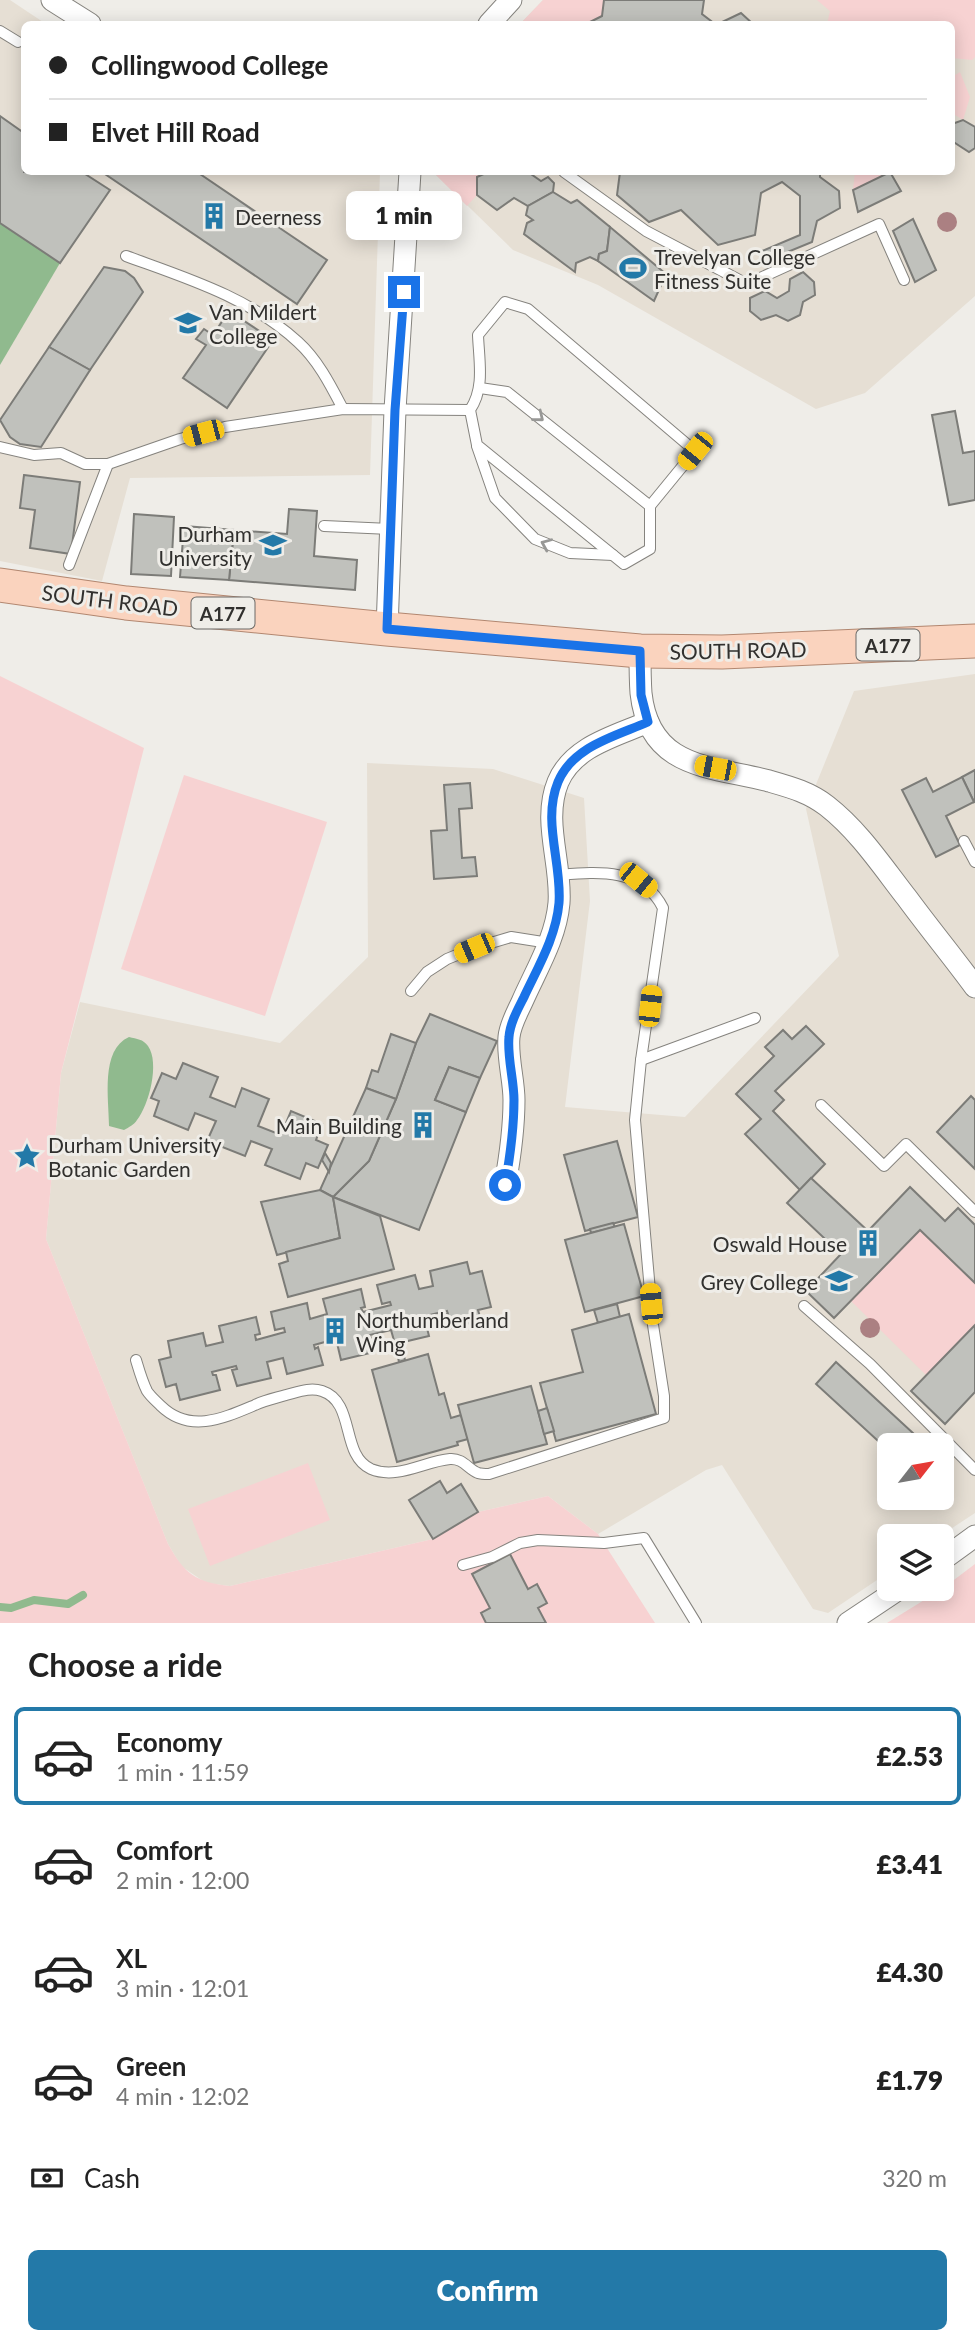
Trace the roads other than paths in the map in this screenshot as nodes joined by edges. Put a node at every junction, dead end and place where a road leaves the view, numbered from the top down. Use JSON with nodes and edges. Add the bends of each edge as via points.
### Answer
{"nodes":[{"id":1,"x":52,"y":0,"type":"edge"},
{"id":2,"x":511,"y":0,"type":"edge"},
{"id":3,"x":85,"y":21,"type":"edge"},
{"id":4,"x":492,"y":21,"type":"edge"},
{"id":5,"x":0,"y":31,"type":"edge"},
{"id":6,"x":18,"y":42,"type":"dead end"},
{"id":7,"x":410,"y":175,"type":"edge"},
{"id":8,"x":568,"y":175,"type":"edge"},
{"id":9,"x":125,"y":256,"type":"dead end"},
{"id":10,"x":904,"y":280,"type":"dead end"},
{"id":11,"x":480,"y":388,"type":"junction"},
{"id":12,"x":343,"y":409,"type":"junction"},
{"id":13,"x":395,"y":410,"type":"junction"},
{"id":14,"x":470,"y":410,"type":"junction"},
{"id":15,"x":477,"y":445,"type":"junction"},
{"id":16,"x":0,"y":447,"type":"edge"},
{"id":17,"x":108,"y":464,"type":"junction"},
{"id":18,"x":650,"y":506,"type":"junction"},
{"id":19,"x":324,"y":526,"type":"dead end"},
{"id":20,"x":390,"y":529,"type":"junction"},
{"id":21,"x":613,"y":555,"type":"junction"},
{"id":22,"x":69,"y":565,"type":"dead end"},
{"id":23,"x":0,"y":585,"type":"edge"},
{"id":24,"x":387,"y":629,"type":"junction"},
{"id":25,"x":975,"y":641,"type":"edge"},
{"id":26,"x":640,"y":651,"type":"junction"},
{"id":27,"x":648,"y":722,"type":"junction"},
{"id":28,"x":964,"y":841,"type":"dead end"},
{"id":29,"x":975,"y":862,"type":"edge"},
{"id":30,"x":558,"y":875,"type":"junction"},
{"id":31,"x":549,"y":943,"type":"junction"},
{"id":32,"x":975,"y":987,"type":"edge"},
{"id":33,"x":411,"y":990,"type":"dead end"},
{"id":34,"x":755,"y":1018,"type":"dead end"},
{"id":35,"x":640,"y":1060,"type":"junction"},
{"id":36,"x":821,"y":1105,"type":"dead end"},
{"id":37,"x":505,"y":1185,"type":"dead end"},
{"id":38,"x":975,"y":1212,"type":"edge"},
{"id":39,"x":804,"y":1306,"type":"dead end"},
{"id":40,"x":136,"y":1360,"type":"dead end"},
{"id":41,"x":975,"y":1470,"type":"edge"},
{"id":42,"x":975,"y":1536,"type":"edge"},
{"id":43,"x":954,"y":1551,"type":"edge"},
{"id":44,"x":463,"y":1565,"type":"dead end"},
{"id":45,"x":881,"y":1601,"type":"edge"},
{"id":46,"x":696,"y":1623,"type":"edge"},
{"id":47,"x":848,"y":1623,"type":"edge"}],
"edges":[{"from":1,"to":3,"type":"street"},
{"from":2,"to":4,"type":"street"},
{"from":5,"to":6,"type":"lane"},
{"from":7,"to":13,"type":"street"},
{"from":8,"to":10,"type":"lane","via":[[646,231],[747,284],[879,224]]},
{"from":9,"to":12,"type":"lane","via":[[233,297],[259,312],[300,343]]},
{"from":11,"to":14,"type":"lane"},
{"from":11,"to":18,"type":"lane","one_way":true,"via":[[507,392]]},
{"from":11,"to":18,"type":"lane","via":[[478,335],[505,302],[528,309],[695,451]]},
{"from":12,"to":13,"type":"lane"},
{"from":12,"to":17,"type":"lane","via":[[225,427]]},
{"from":13,"to":14,"type":"lane"},
{"from":13,"to":20,"type":"street"},
{"from":14,"to":15,"type":"lane"},
{"from":15,"to":21,"type":"lane"},
{"from":21,"to":15,"type":"lane","one_way":true,"via":[[569,553],[536,539],[495,498]]},
{"from":16,"to":17,"type":"lane","via":[[34,455],[61,453],[85,464]]},
{"from":17,"to":22,"type":"lane"},
{"from":18,"to":21,"type":"lane","via":[[650,549],[624,564]]},
{"from":19,"to":20,"type":"lane"},
{"from":20,"to":24,"type":"street"},
{"from":23,"to":24,"type":"main road","name":"SOUTH ROAD","number":"A177","via":[[126,603]]},
{"from":24,"to":26,"type":"main road","name":"SOUTH ROAD","number":"A177"},
{"from":25,"to":26,"type":"main road","name":"SOUTH ROAD","number":"A177"},
{"from":26,"to":27,"type":"street","via":[[641,695]]},
{"from":27,"to":30,"type":"street","via":[[591,747],[565,770],[552,806]]},
{"from":27,"to":32,"type":"street","via":[[675,756],[799,789],[845,821]]},
{"from":28,"to":29,"type":"lane"},
{"from":30,"to":31,"type":"street","via":[[559,902]]},
{"from":30,"to":35,"type":"lane","via":[[600,872],[638,880],[657,895],[663,908]]},
{"from":31,"to":33,"type":"lane","via":[[511,937],[474,948],[427,972]]},
{"from":31,"to":37,"type":"street","via":[[509,1037],[514,1098]]},
{"from":34,"to":35,"type":"lane"},
{"from":35,"to":40,"type":"lane","via":[[635,1120],[664,1418],[489,1474],[477,1473],[452,1459],[385,1472],[362,1463],[341,1410],[333,1396],[321,1390],[306,1389],[208,1422],[186,1422],[165,1410],[148,1392]]},
{"from":36,"to":38,"type":"lane","via":[[884,1166],[906,1144]]},
{"from":39,"to":41,"type":"lane","via":[[870,1364]]},
{"from":42,"to":43,"type":"street"},
{"from":44,"to":46,"type":"lane","via":[[538,1540],[604,1544],[644,1538]]},
{"from":45,"to":47,"type":"street"}]}
